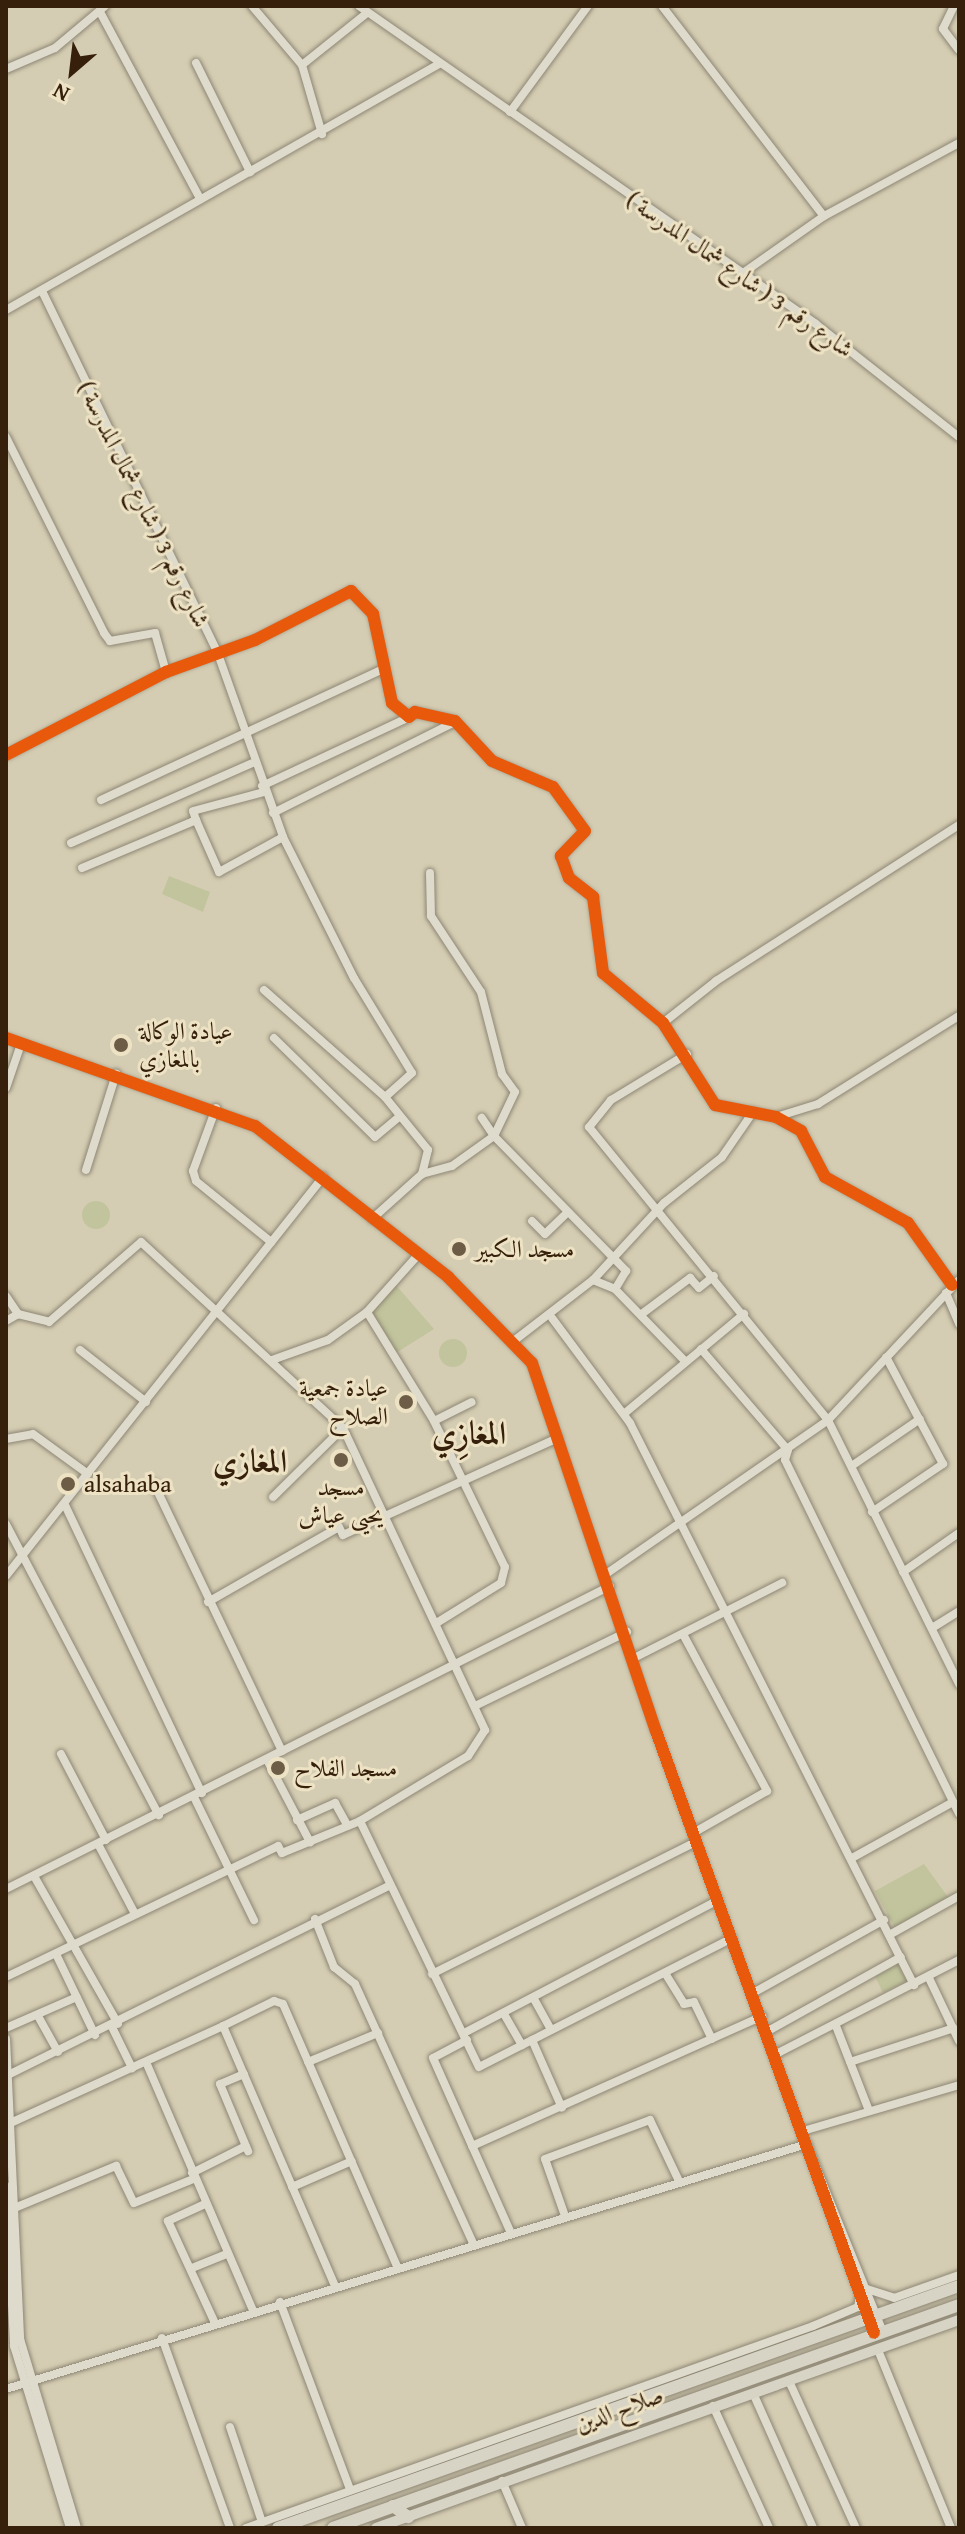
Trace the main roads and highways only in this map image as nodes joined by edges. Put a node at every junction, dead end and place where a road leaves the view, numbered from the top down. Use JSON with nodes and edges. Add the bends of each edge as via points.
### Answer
{"nodes":[{"id":1,"x":959,"y":2286,"type":"edge"},
{"id":2,"x":959,"y":2305,"type":"edge"},
{"id":3,"x":959,"y":2320,"type":"edge"},
{"id":4,"x":643,"y":2417,"type":"junction"},
{"id":5,"x":660,"y":2424,"type":"junction"},
{"id":6,"x":393,"y":2506,"type":"junction"},
{"id":7,"x":408,"y":2517,"type":"junction"},
{"id":8,"x":278,"y":2528,"type":"edge"},
{"id":9,"x":333,"y":2528,"type":"edge"},
{"id":10,"x":376,"y":2528,"type":"edge"}],
"edges":[{"from":1,"to":8,"type":"highway","name":"صلاح الدين"},
{"from":2,"to":4,"type":"highway","name":"صلاح الدين"},
{"from":3,"to":5,"type":"main road"},
{"from":4,"to":5,"type":"highway"},
{"from":4,"to":6,"type":"highway","name":"صلاح الدين"},
{"from":5,"to":7,"type":"main road"},
{"from":6,"to":7,"type":"highway"},
{"from":6,"to":9,"type":"highway","name":"صلاح الدين"},
{"from":7,"to":10,"type":"main road"}]}
